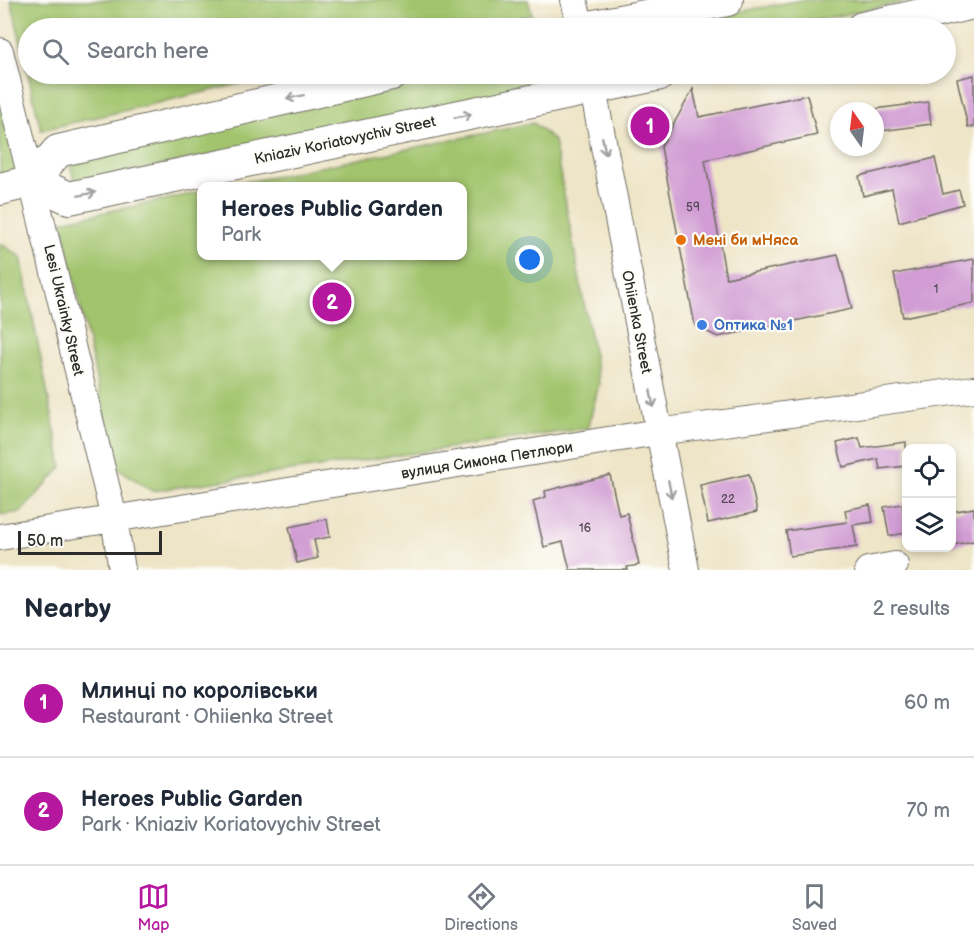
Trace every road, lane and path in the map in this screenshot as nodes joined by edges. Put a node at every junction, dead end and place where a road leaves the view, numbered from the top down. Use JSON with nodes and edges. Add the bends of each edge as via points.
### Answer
{"nodes":[{"id":1,"x":574,"y":0,"type":"edge"},
{"id":2,"x":727,"y":0,"type":"edge"},
{"id":3,"x":974,"y":3,"type":"edge"},
{"id":4,"x":580,"y":18,"type":"edge"},
{"id":5,"x":634,"y":18,"type":"edge"},
{"id":6,"x":907,"y":18,"type":"edge"},
{"id":7,"x":0,"y":51,"type":"edge"},
{"id":8,"x":349,"y":84,"type":"edge"},
{"id":9,"x":578,"y":84,"type":"edge"},
{"id":10,"x":592,"y":84,"type":"edge"},
{"id":11,"x":32,"y":181,"type":"junction"},
{"id":12,"x":0,"y":189,"type":"edge"},
{"id":13,"x":974,"y":389,"type":"edge"},
{"id":14,"x":658,"y":432,"type":"junction"},
{"id":15,"x":114,"y":518,"type":"junction"},
{"id":16,"x":0,"y":537,"type":"edge"},
{"id":17,"x":895,"y":564,"type":"dead end"},
{"id":18,"x":122,"y":570,"type":"edge"},
{"id":19,"x":686,"y":570,"type":"edge"},
{"id":20,"x":868,"y":570,"type":"edge"}],
"edges":[{"from":1,"to":4,"type":"street"},
{"from":2,"to":5,"type":"main road"},
{"from":3,"to":6,"type":"main road"},
{"from":7,"to":11,"type":"street","name":"Lesi Ukrainky Street"},
{"from":8,"to":11,"type":"main road","one_way":true,"via":[[58,151]]},
{"from":11,"to":9,"type":"main road","name":"Kniaziv Koriatovychiv Street","one_way":true,"via":[[69,198]]},
{"from":10,"to":14,"type":"street","name":"Ohiienka Street","one_way":true},
{"from":11,"to":12,"type":"main road"},
{"from":11,"to":15,"type":"street","name":"Lesi Ukrainky Street"},
{"from":13,"to":14,"type":"street","name":"вулиця Симона Петлюри"},
{"from":14,"to":15,"type":"street","name":"вулиця Симона Петлюри"},
{"from":14,"to":19,"type":"street","name":"Ohiienka Street","one_way":true},
{"from":15,"to":16,"type":"street","name":"вулиця Симона Петлюри"},
{"from":15,"to":18,"type":"street","name":"Lesi Ukrainky Street"},
{"from":17,"to":20,"type":"street"}]}
